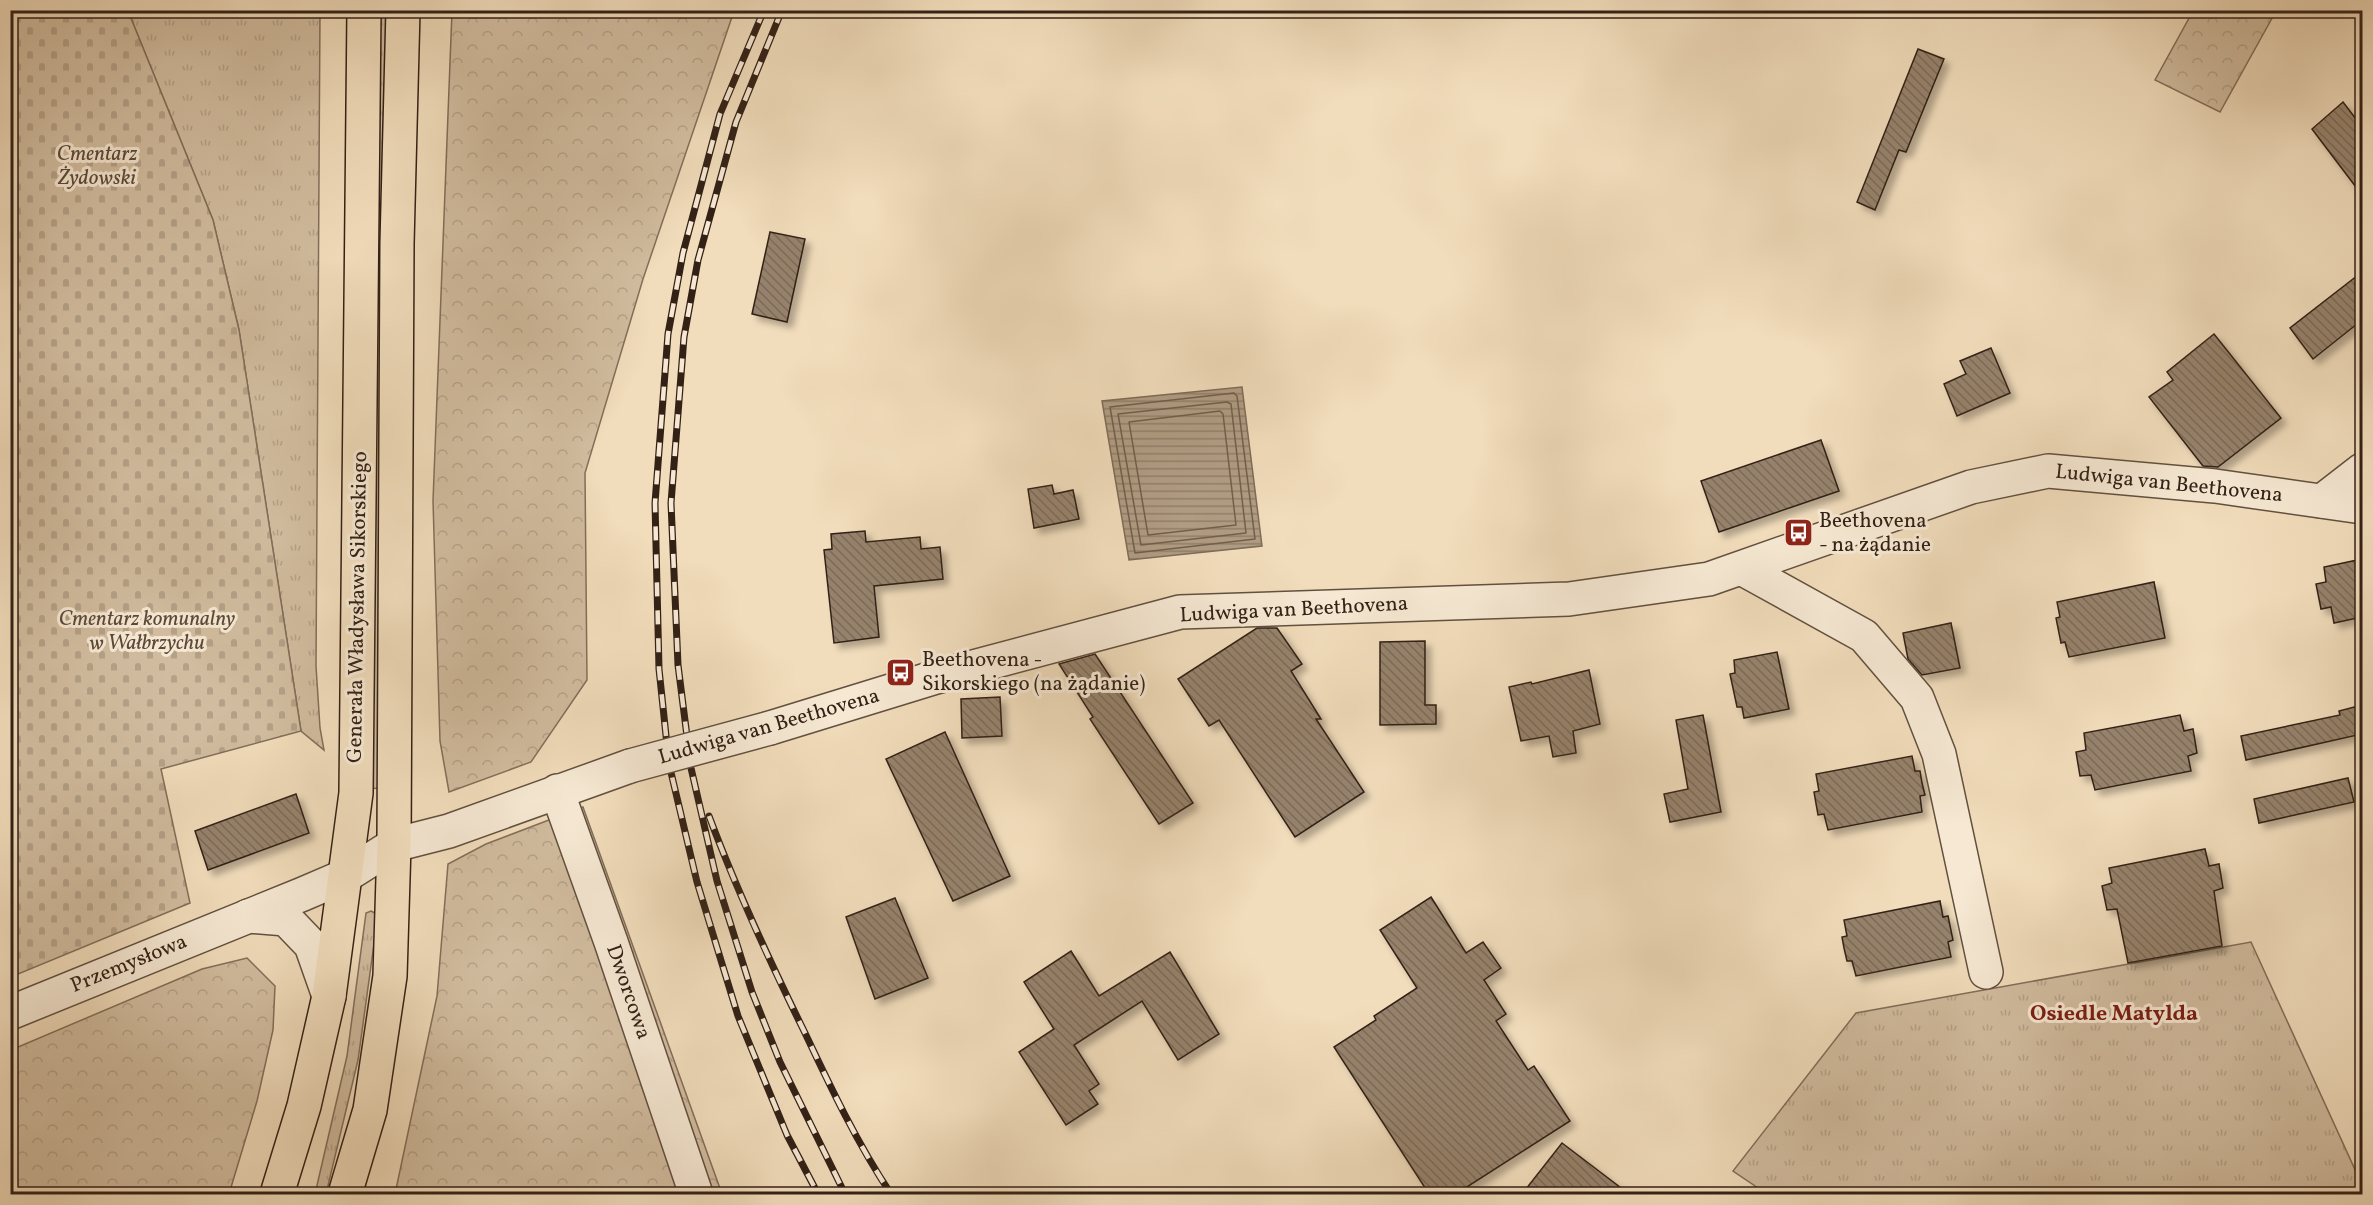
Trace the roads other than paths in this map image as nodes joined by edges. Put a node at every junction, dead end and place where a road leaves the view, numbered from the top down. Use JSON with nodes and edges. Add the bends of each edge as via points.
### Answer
{"nodes":[{"id":1,"x":364,"y":10,"type":"edge"},
{"id":2,"x":403,"y":10,"type":"edge"},
{"id":3,"x":2362,"y":470,"type":"edge"},
{"id":4,"x":2322,"y":501,"type":"junction"},
{"id":5,"x":2362,"y":507,"type":"edge"},
{"id":6,"x":1743,"y":569,"type":"junction"},
{"id":7,"x":556,"y":791,"type":"junction"},
{"id":8,"x":394,"y":845,"type":"junction"},
{"id":9,"x":345,"y":876,"type":"junction"},
{"id":10,"x":248,"y":916,"type":"junction"},
{"id":11,"x":1986,"y":972,"type":"dead end"},
{"id":12,"x":329,"y":996,"type":"junction"},
{"id":13,"x":10,"y":1013,"type":"edge"},
{"id":14,"x":277,"y":1194,"type":"edge"},
{"id":15,"x":345,"y":1194,"type":"edge"},
{"id":16,"x":696,"y":1194,"type":"edge"}],
"edges":[{"from":1,"to":9,"type":"main road","name":"Generała Władysława Sikorskiego","via":[[356,780]]},
{"from":2,"to":8,"type":"main road","name":"Generała Władysława Sikorskiego","via":[[397,244]]},
{"from":3,"to":4,"type":"street"},
{"from":4,"to":5,"type":"street","name":"Ludwiga van Beethovena"},
{"from":4,"to":6,"type":"street","name":"Ludwiga van Beethovena","via":[[2215,486],[2048,471],[1971,487]]},
{"from":6,"to":7,"type":"street","name":"Ludwiga van Beethovena","bridge":true,"via":[[1709,579],[1569,599],[1180,612],[936,677]]},
{"from":6,"to":11,"type":"street","via":[[1864,636],[1917,698],[1939,754]]},
{"from":7,"to":8,"type":"street","name":"Ludwiga van Beethovena","via":[[449,831]]},
{"from":7,"to":16,"type":"street","name":"Dworcowa"},
{"from":8,"to":9,"type":"street","name":"Ludwiga van Beethovena"},
{"from":8,"to":15,"type":"main road","name":"Generała Władysława Sikorskiego","via":[[390,976],[370,1110]]},
{"from":9,"to":10,"type":"street","name":"Przemysłowa"},
{"from":9,"to":12,"type":"main road","name":"Generała Władysława Sikorskiego"},
{"from":10,"to":12,"type":"street","name":"Przemysłowa","via":[[286,919],[311,945]]},
{"from":10,"to":13,"type":"street","name":"Przemysłowa"},
{"from":12,"to":14,"type":"main road","name":"Generała Władysława Sikorskiego","via":[[304,1106]]}]}
